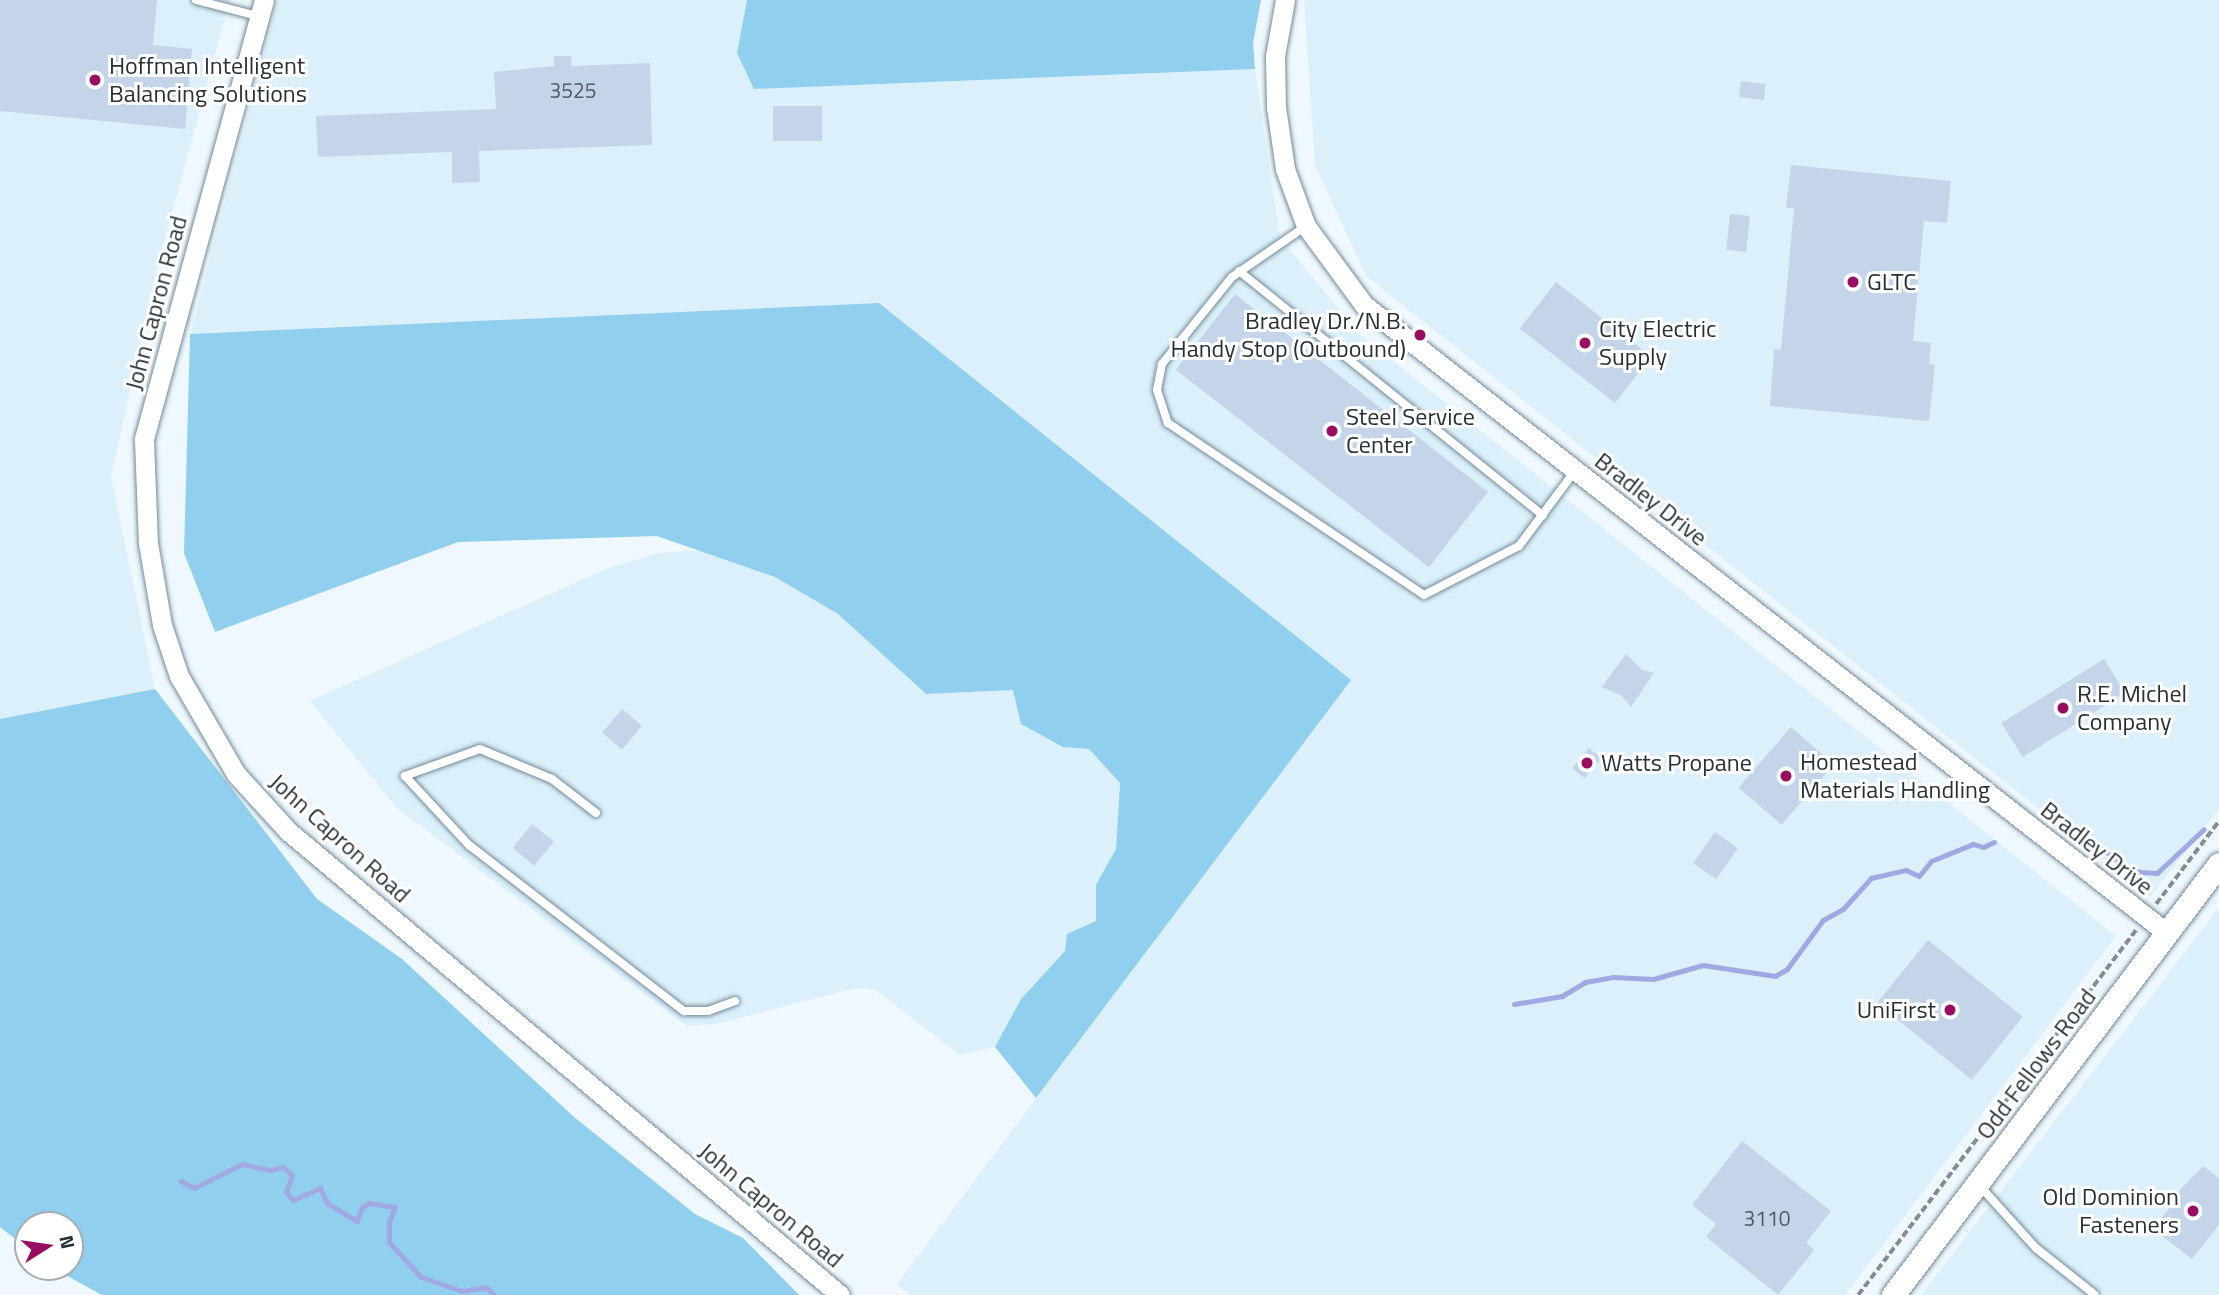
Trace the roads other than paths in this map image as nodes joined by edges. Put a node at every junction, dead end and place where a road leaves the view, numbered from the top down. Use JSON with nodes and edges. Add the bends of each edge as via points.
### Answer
{"nodes":[{"id":1,"x":197,"y":0,"type":"edge"},
{"id":2,"x":1285,"y":0,"type":"edge"},
{"id":3,"x":262,"y":8,"type":"edge"},
{"id":4,"x":1306,"y":226,"type":"junction"},
{"id":5,"x":1239,"y":271,"type":"junction"},
{"id":6,"x":1575,"y":471,"type":"junction"},
{"id":7,"x":1543,"y":515,"type":"junction"},
{"id":8,"x":596,"y":813,"type":"dead end"},
{"id":9,"x":2219,"y":864,"type":"edge"},
{"id":10,"x":2167,"y":933,"type":"junction"},
{"id":11,"x":735,"y":1001,"type":"dead end"},
{"id":12,"x":1977,"y":1183,"type":"junction"},
{"id":13,"x":840,"y":1295,"type":"edge"},
{"id":14,"x":1893,"y":1295,"type":"edge"},
{"id":15,"x":2095,"y":1295,"type":"edge"}],
"edges":[{"from":1,"to":3,"type":"lane"},
{"from":2,"to":4,"type":"street","name":"Bradley Drive","via":[[1275,56],[1276,107],[1285,169]]},
{"from":3,"to":13,"type":"street","name":"John Capron Road","via":[[144,440],[148,544],[162,625],[179,676],[236,774],[288,831]]},
{"from":4,"to":5,"type":"lane"},
{"from":4,"to":6,"type":"street","name":"Bradley Drive","via":[[1364,305]]},
{"from":5,"to":7,"type":"lane"},
{"from":5,"to":7,"type":"lane","via":[[1198,314],[1162,364],[1157,390],[1168,424],[1424,595],[1507,554]]},
{"from":6,"to":7,"type":"lane"},
{"from":6,"to":10,"type":"street","name":"Bradley Drive"},
{"from":8,"to":11,"type":"lane","via":[[552,779],[481,750],[405,776],[469,845],[684,1011],[708,1012]]},
{"from":9,"to":10,"type":"main road","name":"Odd Fellows Road"},
{"from":10,"to":12,"type":"main road","name":"Odd Fellows Road"},
{"from":12,"to":14,"type":"main road","name":"Odd Fellows Road"},
{"from":12,"to":15,"type":"lane","via":[[2036,1248]]}]}
